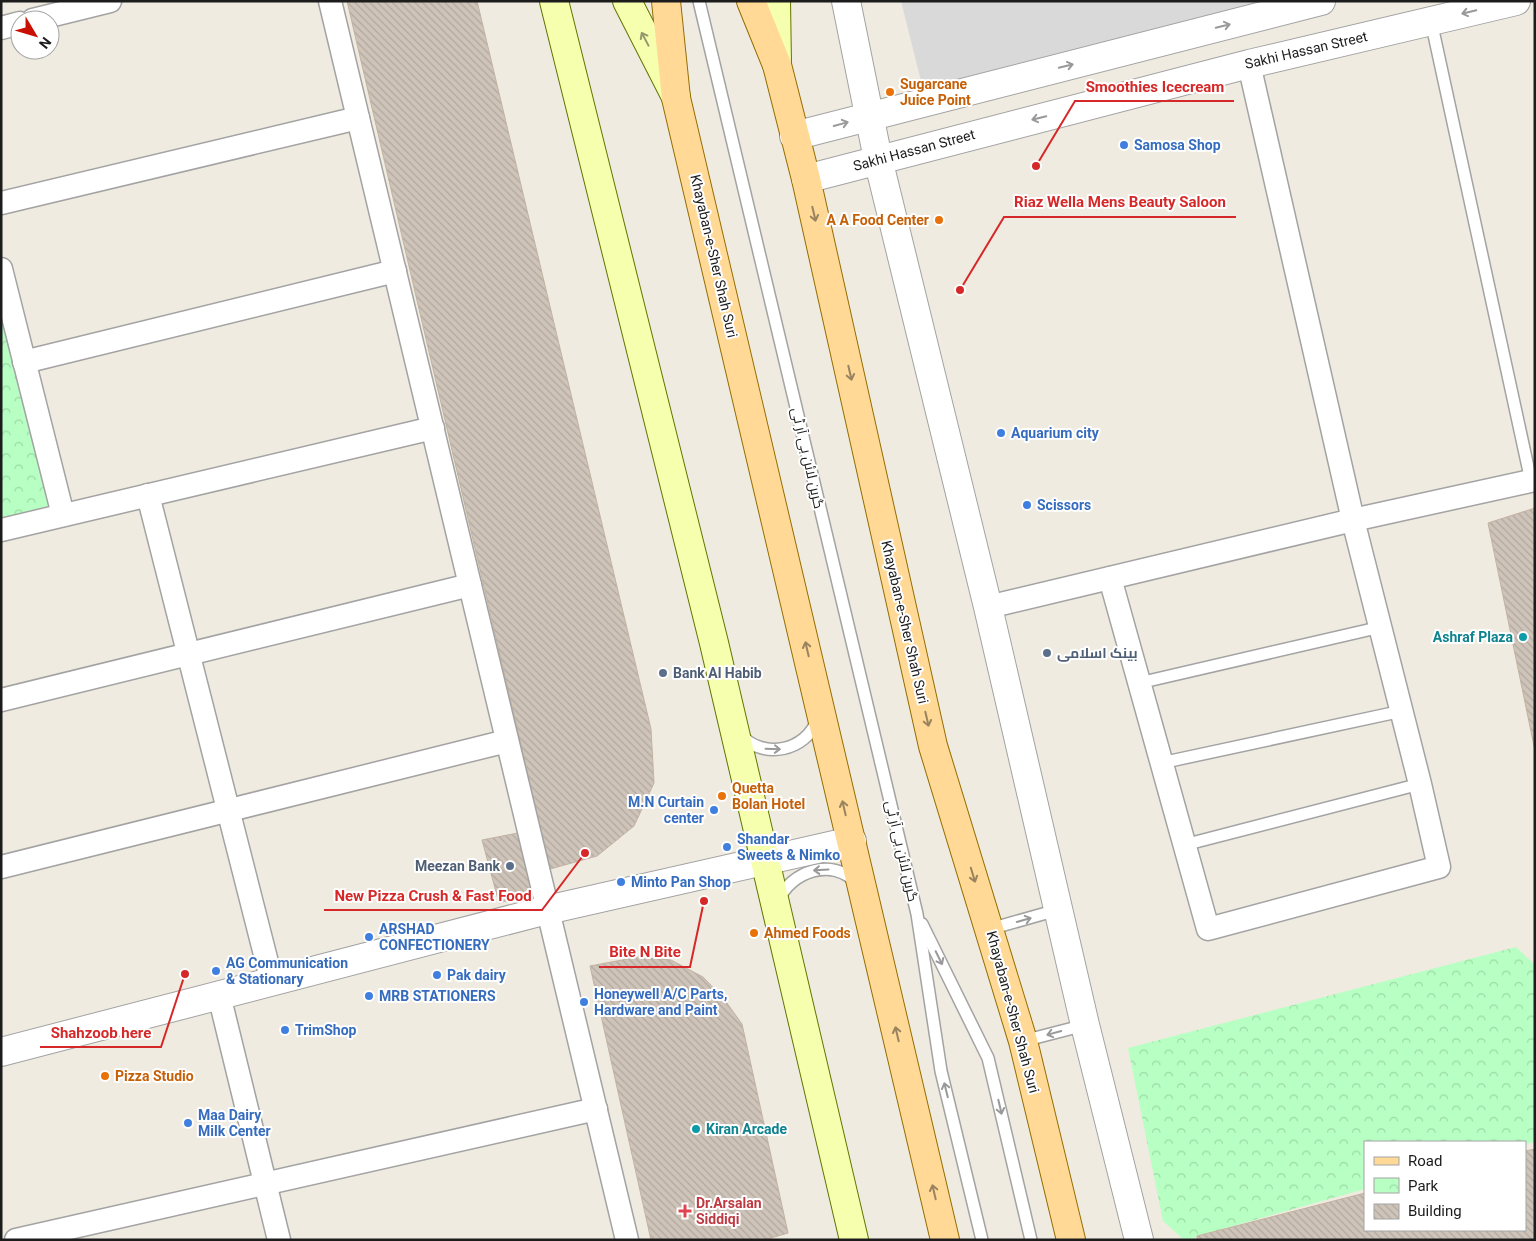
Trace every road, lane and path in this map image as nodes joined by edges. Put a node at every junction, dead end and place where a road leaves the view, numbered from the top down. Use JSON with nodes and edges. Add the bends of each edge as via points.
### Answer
{"nodes":[{"id":1,"x":110,"y":1,"type":"edge"},
{"id":2,"x":330,"y":1,"type":"edge"},
{"id":3,"x":554,"y":1,"type":"edge"},
{"id":4,"x":627,"y":1,"type":"edge"},
{"id":5,"x":666,"y":1,"type":"edge"},
{"id":6,"x":699,"y":1,"type":"edge"},
{"id":7,"x":751,"y":1,"type":"edge"},
{"id":8,"x":776,"y":1,"type":"edge"},
{"id":9,"x":846,"y":1,"type":"edge"},
{"id":10,"x":1321,"y":1,"type":"edge"},
{"id":11,"x":1516,"y":1,"type":"edge"},
{"id":12,"x":1259,"y":9,"type":"edge"},
{"id":13,"x":60,"y":13,"type":"edge"},
{"id":14,"x":1431,"y":21,"type":"junction"},
{"id":15,"x":1249,"y":64,"type":"junction"},
{"id":16,"x":777,"y":65,"type":"junction"},
{"id":17,"x":676,"y":98,"type":"junction"},
{"id":18,"x":870,"y":116,"type":"junction"},
{"id":19,"x":358,"y":118,"type":"junction"},
{"id":20,"x":794,"y":136,"type":"junction"},
{"id":21,"x":878,"y":159,"type":"junction"},
{"id":22,"x":806,"y":179,"type":"junction"},
{"id":23,"x":1,"y":203,"type":"edge"},
{"id":24,"x":1,"y":269,"type":"edge"},
{"id":25,"x":395,"y":271,"type":"junction"},
{"id":26,"x":24,"y":362,"type":"junction"},
{"id":27,"x":433,"y":428,"type":"junction"},
{"id":28,"x":1533,"y":480,"type":"edge"},
{"id":29,"x":148,"y":495,"type":"junction"},
{"id":30,"x":63,"y":515,"type":"junction"},
{"id":31,"x":1353,"y":520,"type":"junction"},
{"id":32,"x":1,"y":530,"type":"edge"},
{"id":33,"x":1110,"y":578,"type":"junction"},
{"id":34,"x":470,"y":585,"type":"junction"},
{"id":35,"x":988,"y":607,"type":"junction"},
{"id":36,"x":1381,"y":627,"type":"junction"},
{"id":37,"x":188,"y":653,"type":"junction"},
{"id":38,"x":1139,"y":683,"type":"junction"},
{"id":39,"x":1,"y":700,"type":"edge"},
{"id":40,"x":820,"y":708,"type":"junction"},
{"id":41,"x":1402,"y":711,"type":"junction"},
{"id":42,"x":734,"y":725,"type":"junction"},
{"id":43,"x":507,"y":741,"type":"junction"},
{"id":44,"x":1161,"y":764,"type":"junction"},
{"id":45,"x":1420,"y":784,"type":"junction"},
{"id":46,"x":228,"y":810,"type":"junction"},
{"id":47,"x":852,"y":841,"type":"junction"},
{"id":48,"x":1184,"y":845,"type":"junction"},
{"id":49,"x":765,"y":859,"type":"junction"},
{"id":50,"x":1,"y":866,"type":"edge"},
{"id":51,"x":863,"y":889,"type":"junction"},
{"id":52,"x":776,"y":907,"type":"junction"},
{"id":53,"x":547,"y":910,"type":"junction"},
{"id":54,"x":1057,"y":910,"type":"junction"},
{"id":55,"x":917,"y":914,"type":"junction"},
{"id":56,"x":990,"y":929,"type":"junction"},
{"id":57,"x":272,"y":982,"type":"junction"},
{"id":58,"x":219,"y":995,"type":"junction"},
{"id":59,"x":1085,"y":1025,"type":"junction"},
{"id":60,"x":1023,"y":1041,"type":"junction"},
{"id":61,"x":1,"y":1052,"type":"edge"},
{"id":62,"x":596,"y":1109,"type":"junction"},
{"id":63,"x":265,"y":1184,"type":"junction"},
{"id":64,"x":16,"y":1240,"type":"edge"},
{"id":65,"x":279,"y":1240,"type":"edge"},
{"id":66,"x":627,"y":1240,"type":"edge"},
{"id":67,"x":854,"y":1240,"type":"edge"},
{"id":68,"x":944,"y":1240,"type":"edge"},
{"id":69,"x":982,"y":1240,"type":"edge"},
{"id":70,"x":1031,"y":1240,"type":"edge"},
{"id":71,"x":1071,"y":1240,"type":"edge"},
{"id":72,"x":1139,"y":1240,"type":"edge"}],
"edges":[{"from":1,"to":13,"type":"street"},
{"from":2,"to":19,"type":"street"},
{"from":3,"to":42,"type":"main road"},
{"from":17,"to":4,"type":"main road","one_way":true},
{"from":5,"to":17,"type":"main road","name":"Khayaban-e-Sher Shah Suri"},
{"from":6,"to":55,"type":"lane","name":"گرین لائن بی آر ٹی"},
{"from":7,"to":16,"type":"main road","name":"Khayaban-e-Sher Shah Suri"},
{"from":8,"to":16,"type":"main road"},
{"from":9,"to":18,"type":"street"},
{"from":10,"to":12,"type":"street"},
{"from":11,"to":14,"type":"street","name":"Sakhi Hassan Street","one_way":true},
{"from":18,"to":12,"type":"street","one_way":true},
{"from":14,"to":15,"type":"street","name":"Sakhi Hassan Street"},
{"from":14,"to":28,"type":"lane"},
{"from":15,"to":21,"type":"street","name":"Sakhi Hassan Street","one_way":true},
{"from":15,"to":31,"type":"street"},
{"from":16,"to":20,"type":"main road","name":"Khayaban-e-Sher Shah Suri"},
{"from":40,"to":17,"type":"main road","name":"Khayaban-e-Sher Shah Suri","one_way":true},
{"from":20,"to":18,"type":"street","one_way":true},
{"from":18,"to":21,"type":"street"},
{"from":19,"to":23,"type":"street"},
{"from":19,"to":25,"type":"street"},
{"from":20,"to":22,"type":"main road","name":"Khayaban-e-Sher Shah Suri"},
{"from":21,"to":22,"type":"street","name":"Sakhi Hassan Street"},
{"from":21,"to":35,"type":"street"},
{"from":22,"to":56,"type":"main road","name":"Khayaban-e-Sher Shah Suri","one_way":true,"via":[[933,746]]},
{"from":24,"to":26,"type":"street"},
{"from":25,"to":26,"type":"street"},
{"from":25,"to":27,"type":"street"},
{"from":26,"to":30,"type":"street"},
{"from":27,"to":29,"type":"street"},
{"from":27,"to":34,"type":"street"},
{"from":28,"to":31,"type":"street"},
{"from":29,"to":30,"type":"street"},
{"from":29,"to":37,"type":"street"},
{"from":30,"to":32,"type":"street"},
{"from":31,"to":33,"type":"street"},
{"from":31,"to":36,"type":"street"},
{"from":33,"to":35,"type":"street"},
{"from":33,"to":38,"type":"street"},
{"from":34,"to":37,"type":"street"},
{"from":34,"to":43,"type":"street"},
{"from":35,"to":54,"type":"street"},
{"from":36,"to":38,"type":"lane"},
{"from":36,"to":41,"type":"street"},
{"from":37,"to":39,"type":"street"},
{"from":37,"to":46,"type":"street"},
{"from":38,"to":44,"type":"street"},
{"from":42,"to":40,"type":"lane","one_way":true,"via":[[754,746],[783,749],[809,735],[817,722]]},
{"from":47,"to":40,"type":"main road","name":"Khayaban-e-Sher Shah Suri","one_way":true},
{"from":41,"to":44,"type":"lane"},
{"from":41,"to":45,"type":"street"},
{"from":42,"to":49,"type":"main road"},
{"from":43,"to":46,"type":"street"},
{"from":43,"to":53,"type":"street"},
{"from":44,"to":48,"type":"street"},
{"from":45,"to":48,"type":"lane"},
{"from":45,"to":48,"type":"street","via":[[1439,867],[1208,929]]},
{"from":46,"to":50,"type":"street"},
{"from":46,"to":57,"type":"street"},
{"from":47,"to":49,"type":"street"},
{"from":47,"to":51,"type":"main road","name":"Khayaban-e-Sher Shah Suri"},
{"from":49,"to":52,"type":"main road"},
{"from":49,"to":53,"type":"street"},
{"from":51,"to":52,"type":"lane","one_way":true,"via":[[838,871],[822,869],[807,872],[787,886]]},
{"from":68,"to":51,"type":"main road","name":"Khayaban-e-Sher Shah Suri","one_way":true},
{"from":52,"to":67,"type":"main road"},
{"from":53,"to":57,"type":"street"},
{"from":53,"to":62,"type":"street"},
{"from":56,"to":54,"type":"lane","one_way":true},
{"from":54,"to":59,"type":"street"},
{"from":69,"to":55,"type":"lane","name":"گرین لائن بی آر ٹی","one_way":true,"via":[[941,1071]]},
{"from":55,"to":70,"type":"lane","name":"گرین لائن بی آر ٹی","one_way":true,"via":[[988,1058]]},
{"from":56,"to":60,"type":"main road","name":"Khayaban-e-Sher Shah Suri"},
{"from":57,"to":58,"type":"street"},
{"from":58,"to":61,"type":"street"},
{"from":58,"to":63,"type":"street"},
{"from":59,"to":60,"type":"lane","one_way":true},
{"from":59,"to":72,"type":"street"},
{"from":60,"to":71,"type":"main road","name":"Khayaban-e-Sher Shah Suri"},
{"from":62,"to":63,"type":"street"},
{"from":62,"to":66,"type":"street"},
{"from":63,"to":64,"type":"street"},
{"from":63,"to":65,"type":"street"}]}
